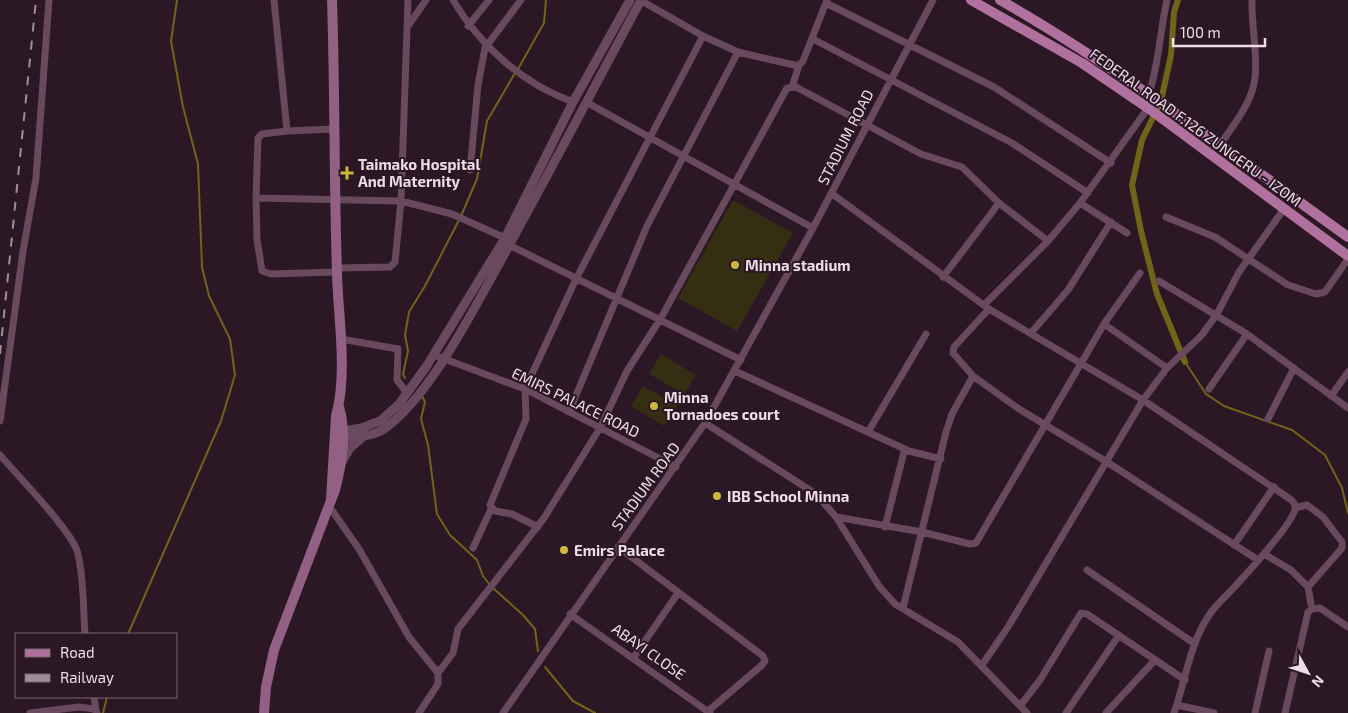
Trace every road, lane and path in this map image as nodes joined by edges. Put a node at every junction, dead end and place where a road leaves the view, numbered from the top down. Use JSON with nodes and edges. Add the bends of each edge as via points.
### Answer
{"nodes":[{"id":1,"x":48,"y":0,"type":"edge"},
{"id":2,"x":274,"y":0,"type":"edge"},
{"id":3,"x":332,"y":0,"type":"edge"},
{"id":4,"x":408,"y":0,"type":"edge"},
{"id":5,"x":426,"y":0,"type":"edge"},
{"id":6,"x":453,"y":0,"type":"edge"},
{"id":7,"x":489,"y":0,"type":"edge"},
{"id":8,"x":520,"y":0,"type":"edge"},
{"id":9,"x":630,"y":0,"type":"edge"},
{"id":10,"x":641,"y":0,"type":"edge"},
{"id":11,"x":932,"y":0,"type":"edge"},
{"id":12,"x":971,"y":0,"type":"edge"},
{"id":13,"x":1000,"y":0,"type":"edge"},
{"id":14,"x":1167,"y":0,"type":"edge"},
{"id":15,"x":1252,"y":0,"type":"edge"},
{"id":16,"x":826,"y":2,"type":"edge"},
{"id":17,"x":468,"y":26,"type":"junction"},
{"id":18,"x":407,"y":27,"type":"junction"},
{"id":19,"x":703,"y":36,"type":"junction"},
{"id":20,"x":813,"y":39,"type":"junction"},
{"id":21,"x":908,"y":43,"type":"junction"},
{"id":22,"x":487,"y":44,"type":"junction"},
{"id":23,"x":738,"y":52,"type":"junction"},
{"id":24,"x":799,"y":65,"type":"junction"},
{"id":25,"x":890,"y":78,"type":"junction"},
{"id":26,"x":792,"y":87,"type":"junction"},
{"id":27,"x":1151,"y":95,"type":"junction"},
{"id":28,"x":573,"y":102,"type":"junction"},
{"id":29,"x":586,"y":102,"type":"junction"},
{"id":30,"x":1149,"y":108,"type":"junction"},
{"id":31,"x":866,"y":126,"type":"junction"},
{"id":32,"x":334,"y":129,"type":"junction"},
{"id":33,"x":287,"y":131,"type":"junction"},
{"id":34,"x":650,"y":138,"type":"junction"},
{"id":35,"x":1220,"y":145,"type":"junction"},
{"id":36,"x":683,"y":156,"type":"junction"},
{"id":37,"x":1240,"y":160,"type":"junction"},
{"id":38,"x":1111,"y":163,"type":"junction"},
{"id":39,"x":470,"y":170,"type":"dead end"},
{"id":40,"x":1232,"y":171,"type":"junction"},
{"id":41,"x":735,"y":185,"type":"junction"},
{"id":42,"x":831,"y":193,"type":"junction"},
{"id":43,"x":1088,"y":193,"type":"junction"},
{"id":44,"x":256,"y":198,"type":"junction"},
{"id":45,"x":336,"y":200,"type":"junction"},
{"id":46,"x":401,"y":201,"type":"junction"},
{"id":47,"x":999,"y":203,"type":"junction"},
{"id":48,"x":1080,"y":203,"type":"junction"},
{"id":49,"x":1284,"y":209,"type":"junction"},
{"id":50,"x":1166,"y":217,"type":"dead end"},
{"id":51,"x":1111,"y":222,"type":"junction"},
{"id":52,"x":813,"y":228,"type":"junction"},
{"id":53,"x":1127,"y":232,"type":"dead end"},
{"id":54,"x":1348,"y":237,"type":"edge"},
{"id":55,"x":507,"y":241,"type":"junction"},
{"id":56,"x":1048,"y":241,"type":"junction"},
{"id":57,"x":1348,"y":257,"type":"edge"},
{"id":58,"x":1247,"y":259,"type":"junction"},
{"id":59,"x":337,"y":270,"type":"junction"},
{"id":60,"x":1140,"y":273,"type":"dead end"},
{"id":61,"x":943,"y":277,"type":"junction"},
{"id":62,"x":576,"y":279,"type":"junction"},
{"id":63,"x":1158,"y":281,"type":"dead end"},
{"id":64,"x":615,"y":297,"type":"junction"},
{"id":65,"x":986,"y":307,"type":"junction"},
{"id":66,"x":1216,"y":314,"type":"junction"},
{"id":67,"x":661,"y":318,"type":"junction"},
{"id":68,"x":1104,"y":324,"type":"junction"},
{"id":69,"x":1031,"y":333,"type":"junction"},
{"id":70,"x":926,"y":334,"type":"dead end"},
{"id":71,"x":1247,"y":334,"type":"junction"},
{"id":72,"x":341,"y":339,"type":"junction"},
{"id":73,"x":434,"y":355,"type":"junction"},
{"id":74,"x":443,"y":359,"type":"junction"},
{"id":75,"x":741,"y":360,"type":"junction"},
{"id":76,"x":1082,"y":364,"type":"junction"},
{"id":77,"x":1166,"y":368,"type":"junction"},
{"id":78,"x":1294,"y":368,"type":"junction"},
{"id":79,"x":736,"y":371,"type":"junction"},
{"id":80,"x":1348,"y":372,"type":"edge"},
{"id":81,"x":973,"y":376,"type":"junction"},
{"id":82,"x":525,"y":389,"type":"junction"},
{"id":83,"x":1209,"y":389,"type":"dead end"},
{"id":84,"x":407,"y":393,"type":"junction"},
{"id":85,"x":1331,"y":396,"type":"junction"},
{"id":86,"x":1143,"y":400,"type":"junction"},
{"id":87,"x":1348,"y":408,"type":"edge"},
{"id":88,"x":569,"y":412,"type":"junction"},
{"id":89,"x":1268,"y":419,"type":"dead end"},
{"id":90,"x":0,"y":421,"type":"edge"},
{"id":91,"x":705,"y":423,"type":"junction"},
{"id":92,"x":1046,"y":426,"type":"junction"},
{"id":93,"x":600,"y":428,"type":"junction"},
{"id":94,"x":868,"y":432,"type":"junction"},
{"id":95,"x":366,"y":435,"type":"junction"},
{"id":96,"x":338,"y":436,"type":"junction"},
{"id":97,"x":907,"y":450,"type":"junction"},
{"id":98,"x":0,"y":455,"type":"edge"},
{"id":99,"x":941,"y":459,"type":"junction"},
{"id":100,"x":1107,"y":462,"type":"junction"},
{"id":101,"x":341,"y":465,"type":"junction"},
{"id":102,"x":676,"y":467,"type":"junction"},
{"id":103,"x":1274,"y":487,"type":"junction"},
{"id":104,"x":330,"y":503,"type":"junction"},
{"id":105,"x":1295,"y":508,"type":"junction"},
{"id":106,"x":491,"y":509,"type":"junction"},
{"id":107,"x":836,"y":517,"type":"junction"},
{"id":108,"x":885,"y":526,"type":"junction"},
{"id":109,"x":538,"y":527,"type":"junction"},
{"id":110,"x":922,"y":532,"type":"junction"},
{"id":111,"x":1234,"y":545,"type":"junction"},
{"id":112,"x":618,"y":547,"type":"junction"},
{"id":113,"x":473,"y":548,"type":"dead end"},
{"id":114,"x":1264,"y":554,"type":"junction"},
{"id":115,"x":1258,"y":560,"type":"junction"},
{"id":116,"x":1087,"y":570,"type":"dead end"},
{"id":117,"x":1308,"y":587,"type":"junction"},
{"id":118,"x":678,"y":593,"type":"junction"},
{"id":119,"x":903,"y":608,"type":"junction"},
{"id":120,"x":1312,"y":608,"type":"junction"},
{"id":121,"x":570,"y":614,"type":"junction"},
{"id":122,"x":1348,"y":628,"type":"edge"},
{"id":123,"x":85,"y":633,"type":"edge"},
{"id":124,"x":1119,"y":635,"type":"junction"},
{"id":125,"x":1195,"y":644,"type":"junction"},
{"id":126,"x":1269,"y":652,"type":"dead end"},
{"id":127,"x":634,"y":657,"type":"junction"},
{"id":128,"x":1155,"y":660,"type":"junction"},
{"id":129,"x":982,"y":665,"type":"junction"},
{"id":130,"x":438,"y":673,"type":"junction"},
{"id":131,"x":1185,"y":680,"type":"junction"},
{"id":132,"x":94,"y":698,"type":"edge"},
{"id":133,"x":1177,"y":705,"type":"junction"},
{"id":134,"x":1020,"y":706,"type":"junction"},
{"id":135,"x":96,"y":712,"type":"edge"},
{"id":136,"x":709,"y":712,"type":"edge"},
{"id":137,"x":30,"y":713,"type":"edge"},
{"id":138,"x":264,"y":713,"type":"edge"},
{"id":139,"x":419,"y":713,"type":"edge"},
{"id":140,"x":503,"y":713,"type":"edge"},
{"id":141,"x":1027,"y":713,"type":"edge"},
{"id":142,"x":1066,"y":713,"type":"edge"},
{"id":143,"x":1106,"y":713,"type":"edge"},
{"id":144,"x":1174,"y":713,"type":"edge"},
{"id":145,"x":1214,"y":713,"type":"edge"},
{"id":146,"x":1254,"y":713,"type":"edge"},
{"id":147,"x":1285,"y":713,"type":"edge"}],
"edges":[{"from":1,"to":90,"type":"street","via":[[36,178],[21,260]]},
{"from":2,"to":33,"type":"street"},
{"from":3,"to":32,"type":"main road"},
{"from":4,"to":18,"type":"street"},
{"from":5,"to":18,"type":"street"},
{"from":6,"to":17,"type":"street"},
{"from":7,"to":17,"type":"street"},
{"from":8,"to":22,"type":"street"},
{"from":9,"to":28,"type":"street"},
{"from":10,"to":19,"type":"street"},
{"from":10,"to":29,"type":"street"},
{"from":11,"to":21,"type":"street","name":"STADIUM ROAD"},
{"from":12,"to":30,"type":"main road","name":"FEDERAL ROAD F.126 ZUNGERU - IZOM","via":[[1060,49]]},
{"from":13,"to":27,"type":"main road","name":"FEDERAL ROAD F.126 ZUNGERU - IZOM","via":[[1091,54]]},
{"from":14,"to":27,"type":"street"},
{"from":15,"to":35,"type":"street","via":[[1253,88],[1246,106]]},
{"from":16,"to":20,"type":"street"},
{"from":16,"to":21,"type":"street"},
{"from":17,"to":22,"type":"street"},
{"from":18,"to":46,"type":"street"},
{"from":19,"to":23,"type":"street"},
{"from":19,"to":34,"type":"street"},
{"from":20,"to":24,"type":"street"},
{"from":20,"to":25,"type":"street"},
{"from":21,"to":25,"type":"street","name":"STADIUM ROAD"},
{"from":21,"to":38,"type":"street","via":[[994,87]]},
{"from":22,"to":28,"type":"street","via":[[523,78]]},
{"from":22,"to":39,"type":"street","via":[[478,85]]},
{"from":23,"to":24,"type":"street"},
{"from":23,"to":36,"type":"street"},
{"from":24,"to":26,"type":"street"},
{"from":25,"to":31,"type":"street","name":"STADIUM ROAD"},
{"from":25,"to":43,"type":"street","via":[[1012,143]]},
{"from":26,"to":31,"type":"street"},
{"from":26,"to":41,"type":"street","via":[[784,92]]},
{"from":27,"to":35,"type":"main road","name":"FEDERAL ROAD F.126 ZUNGERU - IZOM"},
{"from":28,"to":55,"type":"street"},
{"from":29,"to":34,"type":"street"},
{"from":29,"to":55,"type":"street"},
{"from":30,"to":38,"type":"street"},
{"from":30,"to":40,"type":"main road","name":"FEDERAL ROAD F.126 ZUNGERU - IZOM"},
{"from":31,"to":42,"type":"street","name":"STADIUM ROAD"},
{"from":31,"to":47,"type":"street","via":[[921,154],[962,167]]},
{"from":32,"to":33,"type":"street"},
{"from":32,"to":45,"type":"main road"},
{"from":33,"to":44,"type":"street","via":[[262,134],[258,138]]},
{"from":34,"to":36,"type":"street"},
{"from":34,"to":62,"type":"street"},
{"from":35,"to":37,"type":"main road","name":"FEDERAL ROAD F.126 ZUNGERU - IZOM"},
{"from":36,"to":41,"type":"street"},
{"from":36,"to":64,"type":"street"},
{"from":37,"to":40,"type":"main road"},
{"from":37,"to":54,"type":"main road","name":"FEDERAL ROAD F.126 ZUNGERU - IZOM"},
{"from":38,"to":43,"type":"street"},
{"from":40,"to":49,"type":"main road","name":"FEDERAL ROAD F.126 ZUNGERU - IZOM"},
{"from":41,"to":52,"type":"street"},
{"from":41,"to":67,"type":"street"},
{"from":42,"to":52,"type":"street","name":"STADIUM ROAD"},
{"from":42,"to":61,"type":"street"},
{"from":43,"to":48,"type":"street"},
{"from":44,"to":45,"type":"street"},
{"from":44,"to":59,"type":"street","via":[[262,271],[271,274]]},
{"from":45,"to":46,"type":"street"},
{"from":45,"to":59,"type":"main road"},
{"from":46,"to":55,"type":"street","via":[[452,214]]},
{"from":46,"to":59,"type":"street","via":[[393,265]]},
{"from":47,"to":56,"type":"street"},
{"from":47,"to":61,"type":"street"},
{"from":48,"to":51,"type":"street"},
{"from":48,"to":56,"type":"street"},
{"from":49,"to":57,"type":"main road","name":"FEDERAL ROAD F.126 ZUNGERU - IZOM"},
{"from":49,"to":58,"type":"street"},
{"from":50,"to":58,"type":"street","via":[[1206,232]]},
{"from":51,"to":53,"type":"street"},
{"from":51,"to":69,"type":"street","via":[[1068,290]]},
{"from":52,"to":75,"type":"street","name":"STADIUM ROAD"},
{"from":55,"to":62,"type":"street"},
{"from":55,"to":73,"type":"street"},
{"from":55,"to":74,"type":"street"},
{"from":56,"to":65,"type":"street"},
{"from":57,"to":58,"type":"street","via":[[1321,294],[1288,285]]},
{"from":58,"to":66,"type":"street"},
{"from":59,"to":72,"type":"main road"},
{"from":60,"to":68,"type":"street"},
{"from":61,"to":65,"type":"street"},
{"from":62,"to":64,"type":"street"},
{"from":62,"to":82,"type":"street"},
{"from":63,"to":66,"type":"street"},
{"from":64,"to":67,"type":"street"},
{"from":64,"to":88,"type":"street"},
{"from":65,"to":69,"type":"street"},
{"from":65,"to":81,"type":"street","via":[[954,347],[953,353]]},
{"from":66,"to":71,"type":"street"},
{"from":66,"to":77,"type":"street","via":[[1188,350]]},
{"from":67,"to":75,"type":"street"},
{"from":67,"to":93,"type":"street","via":[[627,371]]},
{"from":68,"to":76,"type":"street"},
{"from":68,"to":77,"type":"street"},
{"from":69,"to":76,"type":"street"},
{"from":70,"to":94,"type":"street"},
{"from":71,"to":78,"type":"street"},
{"from":71,"to":83,"type":"street"},
{"from":72,"to":84,"type":"street","via":[[398,349],[397,380]]},
{"from":72,"to":96,"type":"main road"},
{"from":73,"to":74,"type":"street","name":"EMIRS PALACE ROAD"},
{"from":73,"to":84,"type":"street"},
{"from":74,"to":82,"type":"street","name":"EMIRS PALACE ROAD"},
{"from":74,"to":95,"type":"street","via":[[398,416],[382,430]]},
{"from":75,"to":79,"type":"street","name":"STADIUM ROAD"},
{"from":76,"to":86,"type":"street"},
{"from":76,"to":92,"type":"street"},
{"from":77,"to":86,"type":"street"},
{"from":78,"to":85,"type":"street"},
{"from":78,"to":89,"type":"street"},
{"from":79,"to":91,"type":"street","name":"STADIUM ROAD"},
{"from":79,"to":94,"type":"street"},
{"from":80,"to":85,"type":"street"},
{"from":81,"to":92,"type":"street"},
{"from":81,"to":99,"type":"street","via":[[952,414]]},
{"from":82,"to":88,"type":"street","name":"EMIRS PALACE ROAD"},
{"from":82,"to":106,"type":"street","via":[[526,419],[491,500]]},
{"from":84,"to":96,"type":"street","via":[[380,420]]},
{"from":85,"to":87,"type":"street"},
{"from":86,"to":100,"type":"street"},
{"from":86,"to":103,"type":"street"},
{"from":88,"to":93,"type":"street","name":"EMIRS PALACE ROAD"},
{"from":91,"to":102,"type":"street","name":"STADIUM ROAD"},
{"from":91,"to":107,"type":"street","via":[[804,485]]},
{"from":92,"to":100,"type":"street"},
{"from":92,"to":110,"type":"street","via":[[976,543]]},
{"from":93,"to":102,"type":"street","name":"EMIRS PALACE ROAD"},
{"from":93,"to":109,"type":"street"},
{"from":94,"to":97,"type":"street"},
{"from":95,"to":96,"type":"street"},
{"from":95,"to":101,"type":"street","via":[[350,448]]},
{"from":96,"to":101,"type":"main road"},
{"from":96,"to":104,"type":"main road"},
{"from":97,"to":99,"type":"street"},
{"from":97,"to":108,"type":"street","via":[[902,456]]},
{"from":98,"to":123,"type":"street","via":[[76,547]]},
{"from":99,"to":110,"type":"street"},
{"from":100,"to":111,"type":"street"},
{"from":100,"to":129,"type":"street"},
{"from":101,"to":104,"type":"main road"},
{"from":102,"to":112,"type":"street","name":"STADIUM ROAD"},
{"from":103,"to":105,"type":"street","via":[[1290,498]]},
{"from":103,"to":111,"type":"street"},
{"from":104,"to":130,"type":"street","via":[[409,637]]},
{"from":104,"to":138,"type":"main road","via":[[274,650]]},
{"from":105,"to":114,"type":"street"},
{"from":105,"to":117,"type":"street","via":[[1307,504],[1323,517],[1342,542],[1342,548]]},
{"from":106,"to":109,"type":"street","via":[[516,515]]},
{"from":106,"to":113,"type":"street"},
{"from":107,"to":108,"type":"street"},
{"from":107,"to":119,"type":"street","via":[[879,586]]},
{"from":108,"to":110,"type":"street"},
{"from":109,"to":130,"type":"street","via":[[458,629],[452,653]]},
{"from":110,"to":119,"type":"street"},
{"from":111,"to":115,"type":"street"},
{"from":112,"to":118,"type":"street"},
{"from":112,"to":121,"type":"street","name":"STADIUM ROAD"},
{"from":114,"to":115,"type":"street"},
{"from":114,"to":117,"type":"street","via":[[1291,570]]},
{"from":115,"to":125,"type":"street","via":[[1209,615]]},
{"from":116,"to":125,"type":"street"},
{"from":117,"to":120,"type":"street"},
{"from":118,"to":127,"type":"street"},
{"from":118,"to":136,"type":"street","via":[[764,656],[761,666]]},
{"from":119,"to":129,"type":"street","via":[[947,634]]},
{"from":120,"to":122,"type":"street","via":[[1320,608]]},
{"from":120,"to":147,"type":"street","via":[[1308,612]]},
{"from":121,"to":127,"type":"street","name":"ABAYI CLOSE"},
{"from":121,"to":140,"type":"street","name":"STADIUM ROAD"},
{"from":124,"to":128,"type":"street"},
{"from":124,"to":134,"type":"street","via":[[1088,614],[1081,614]]},
{"from":124,"to":142,"type":"street"},
{"from":125,"to":131,"type":"street"},
{"from":126,"to":146,"type":"street"},
{"from":127,"to":136,"type":"street","name":"ABAYI CLOSE"},
{"from":128,"to":131,"type":"street"},
{"from":128,"to":143,"type":"street"},
{"from":129,"to":134,"type":"street"},
{"from":130,"to":139,"type":"street","via":[[438,684]]},
{"from":131,"to":133,"type":"street"},
{"from":132,"to":135,"type":"street"},
{"from":133,"to":144,"type":"street"},
{"from":133,"to":145,"type":"street"},
{"from":134,"to":141,"type":"street"},
{"from":135,"to":137,"type":"street","via":[[79,707]]}]}
